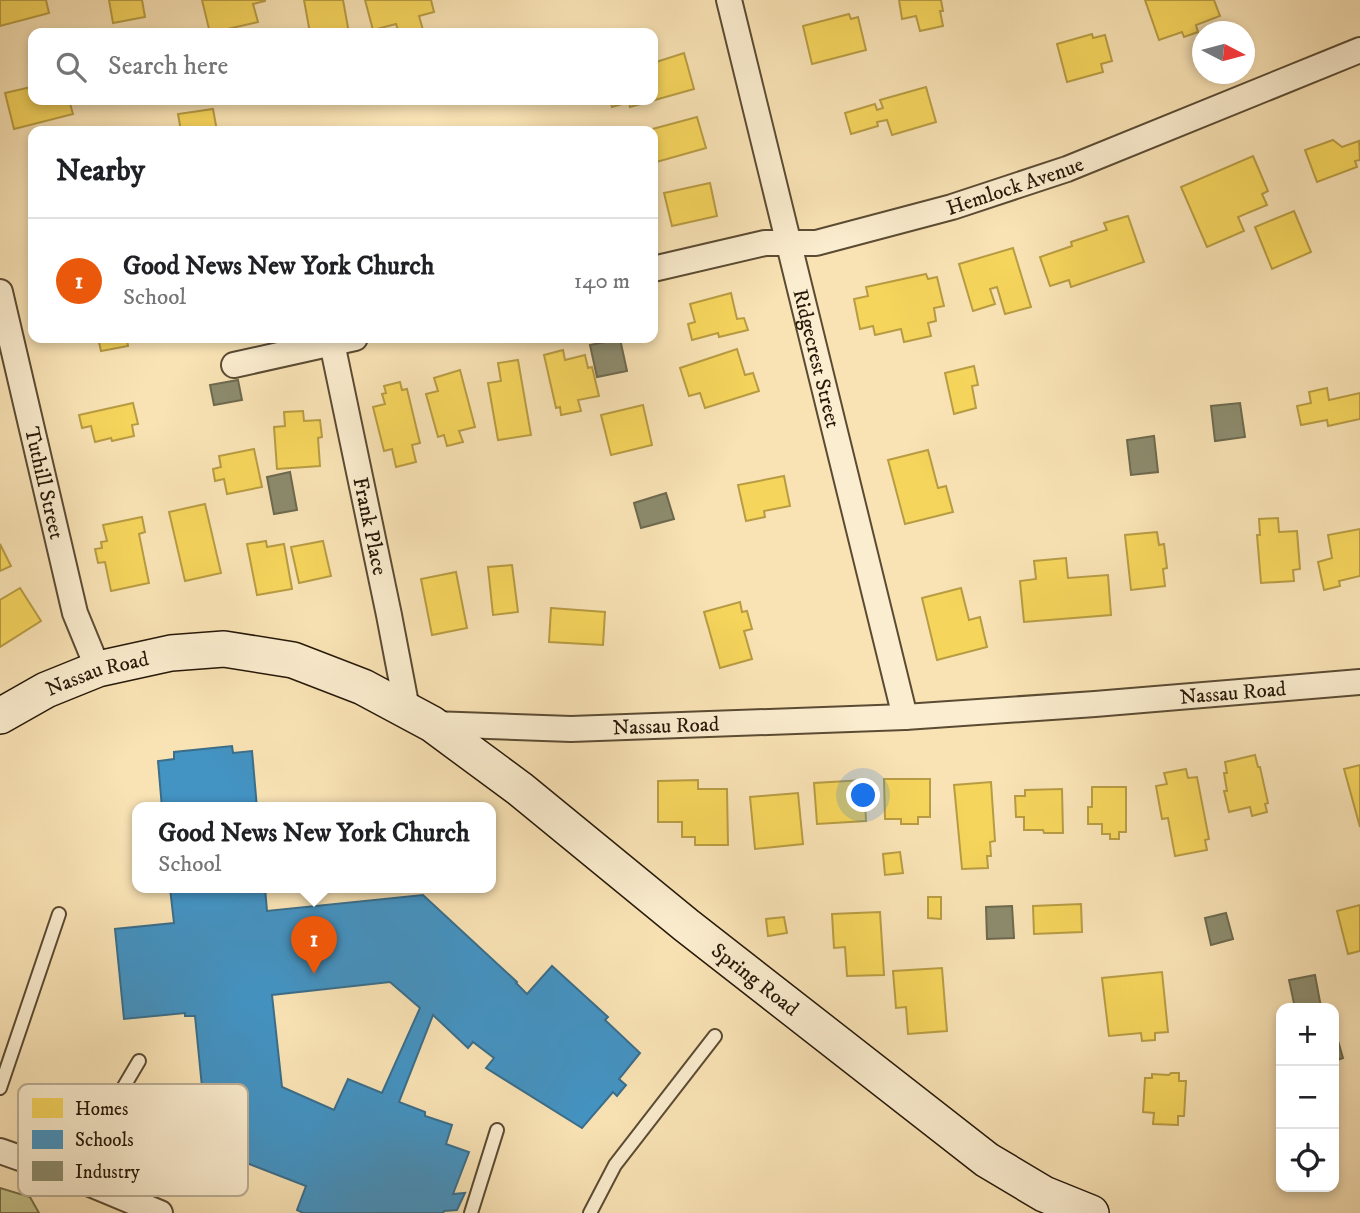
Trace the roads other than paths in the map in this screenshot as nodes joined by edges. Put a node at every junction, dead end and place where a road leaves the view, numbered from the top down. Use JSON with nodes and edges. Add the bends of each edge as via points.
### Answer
{"nodes":[{"id":1,"x":729,"y":0,"type":"edge"},
{"id":2,"x":1360,"y":50,"type":"edge"},
{"id":3,"x":789,"y":243,"type":"junction"},
{"id":4,"x":658,"y":268,"type":"edge"},
{"id":5,"x":0,"y":292,"type":"edge"},
{"id":6,"x":330,"y":343,"type":"edge"},
{"id":7,"x":344,"y":343,"type":"edge"},
{"id":8,"x":234,"y":365,"type":"dead end"},
{"id":9,"x":98,"y":669,"type":"junction"},
{"id":10,"x":1360,"y":682,"type":"edge"},
{"id":11,"x":0,"y":716,"type":"edge"},
{"id":12,"x":419,"y":716,"type":"junction"},
{"id":13,"x":905,"y":717,"type":"junction"},
{"id":14,"x":59,"y":914,"type":"dead end"},
{"id":15,"x":715,"y":1036,"type":"dead end"},
{"id":16,"x":139,"y":1061,"type":"dead end"},
{"id":17,"x":125,"y":1084,"type":"edge"},
{"id":18,"x":0,"y":1088,"type":"edge"},
{"id":19,"x":497,"y":1130,"type":"dead end"},
{"id":20,"x":0,"y":1151,"type":"edge"},
{"id":21,"x":18,"y":1157,"type":"edge"},
{"id":22,"x":119,"y":1196,"type":"edge"},
{"id":23,"x":160,"y":1213,"type":"edge"},
{"id":24,"x":471,"y":1213,"type":"edge"},
{"id":25,"x":590,"y":1213,"type":"edge"},
{"id":26,"x":1091,"y":1213,"type":"edge"}],
"edges":[{"from":1,"to":3,"type":"street","name":"Ridgecrest Street"},
{"from":2,"to":3,"type":"street","name":"Hemlock Avenue","via":[[1067,169],[940,210],[816,243]]},
{"from":3,"to":4,"type":"street","name":"Hemlock Avenue","via":[[765,243]]},
{"from":3,"to":13,"type":"street","name":"Ridgecrest Street"},
{"from":5,"to":9,"type":"street","name":"Tuthill Street","via":[[75,614]]},
{"from":6,"to":8,"type":"street"},
{"from":7,"to":12,"type":"street","name":"Frank Place","via":[[389,615]]},
{"from":9,"to":11,"type":"main road","name":"Nassau Road","via":[[46,690]]},
{"from":9,"to":12,"type":"main road","name":"Nassau Road","via":[[172,653],[224,649],[293,660],[363,687]]},
{"from":10,"to":13,"type":"street","name":"Nassau Road"},
{"from":12,"to":13,"type":"street","name":"Nassau Road","via":[[571,729]]},
{"from":12,"to":26,"type":"main road","name":"Spring Road","via":[[520,789],[986,1160],[1044,1194]]},
{"from":14,"to":18,"type":"lane"},
{"from":15,"to":25,"type":"lane","via":[[615,1165]]},
{"from":16,"to":17,"type":"lane"},
{"from":19,"to":24,"type":"lane"},
{"from":20,"to":21,"type":"street"},
{"from":22,"to":23,"type":"street"}]}
